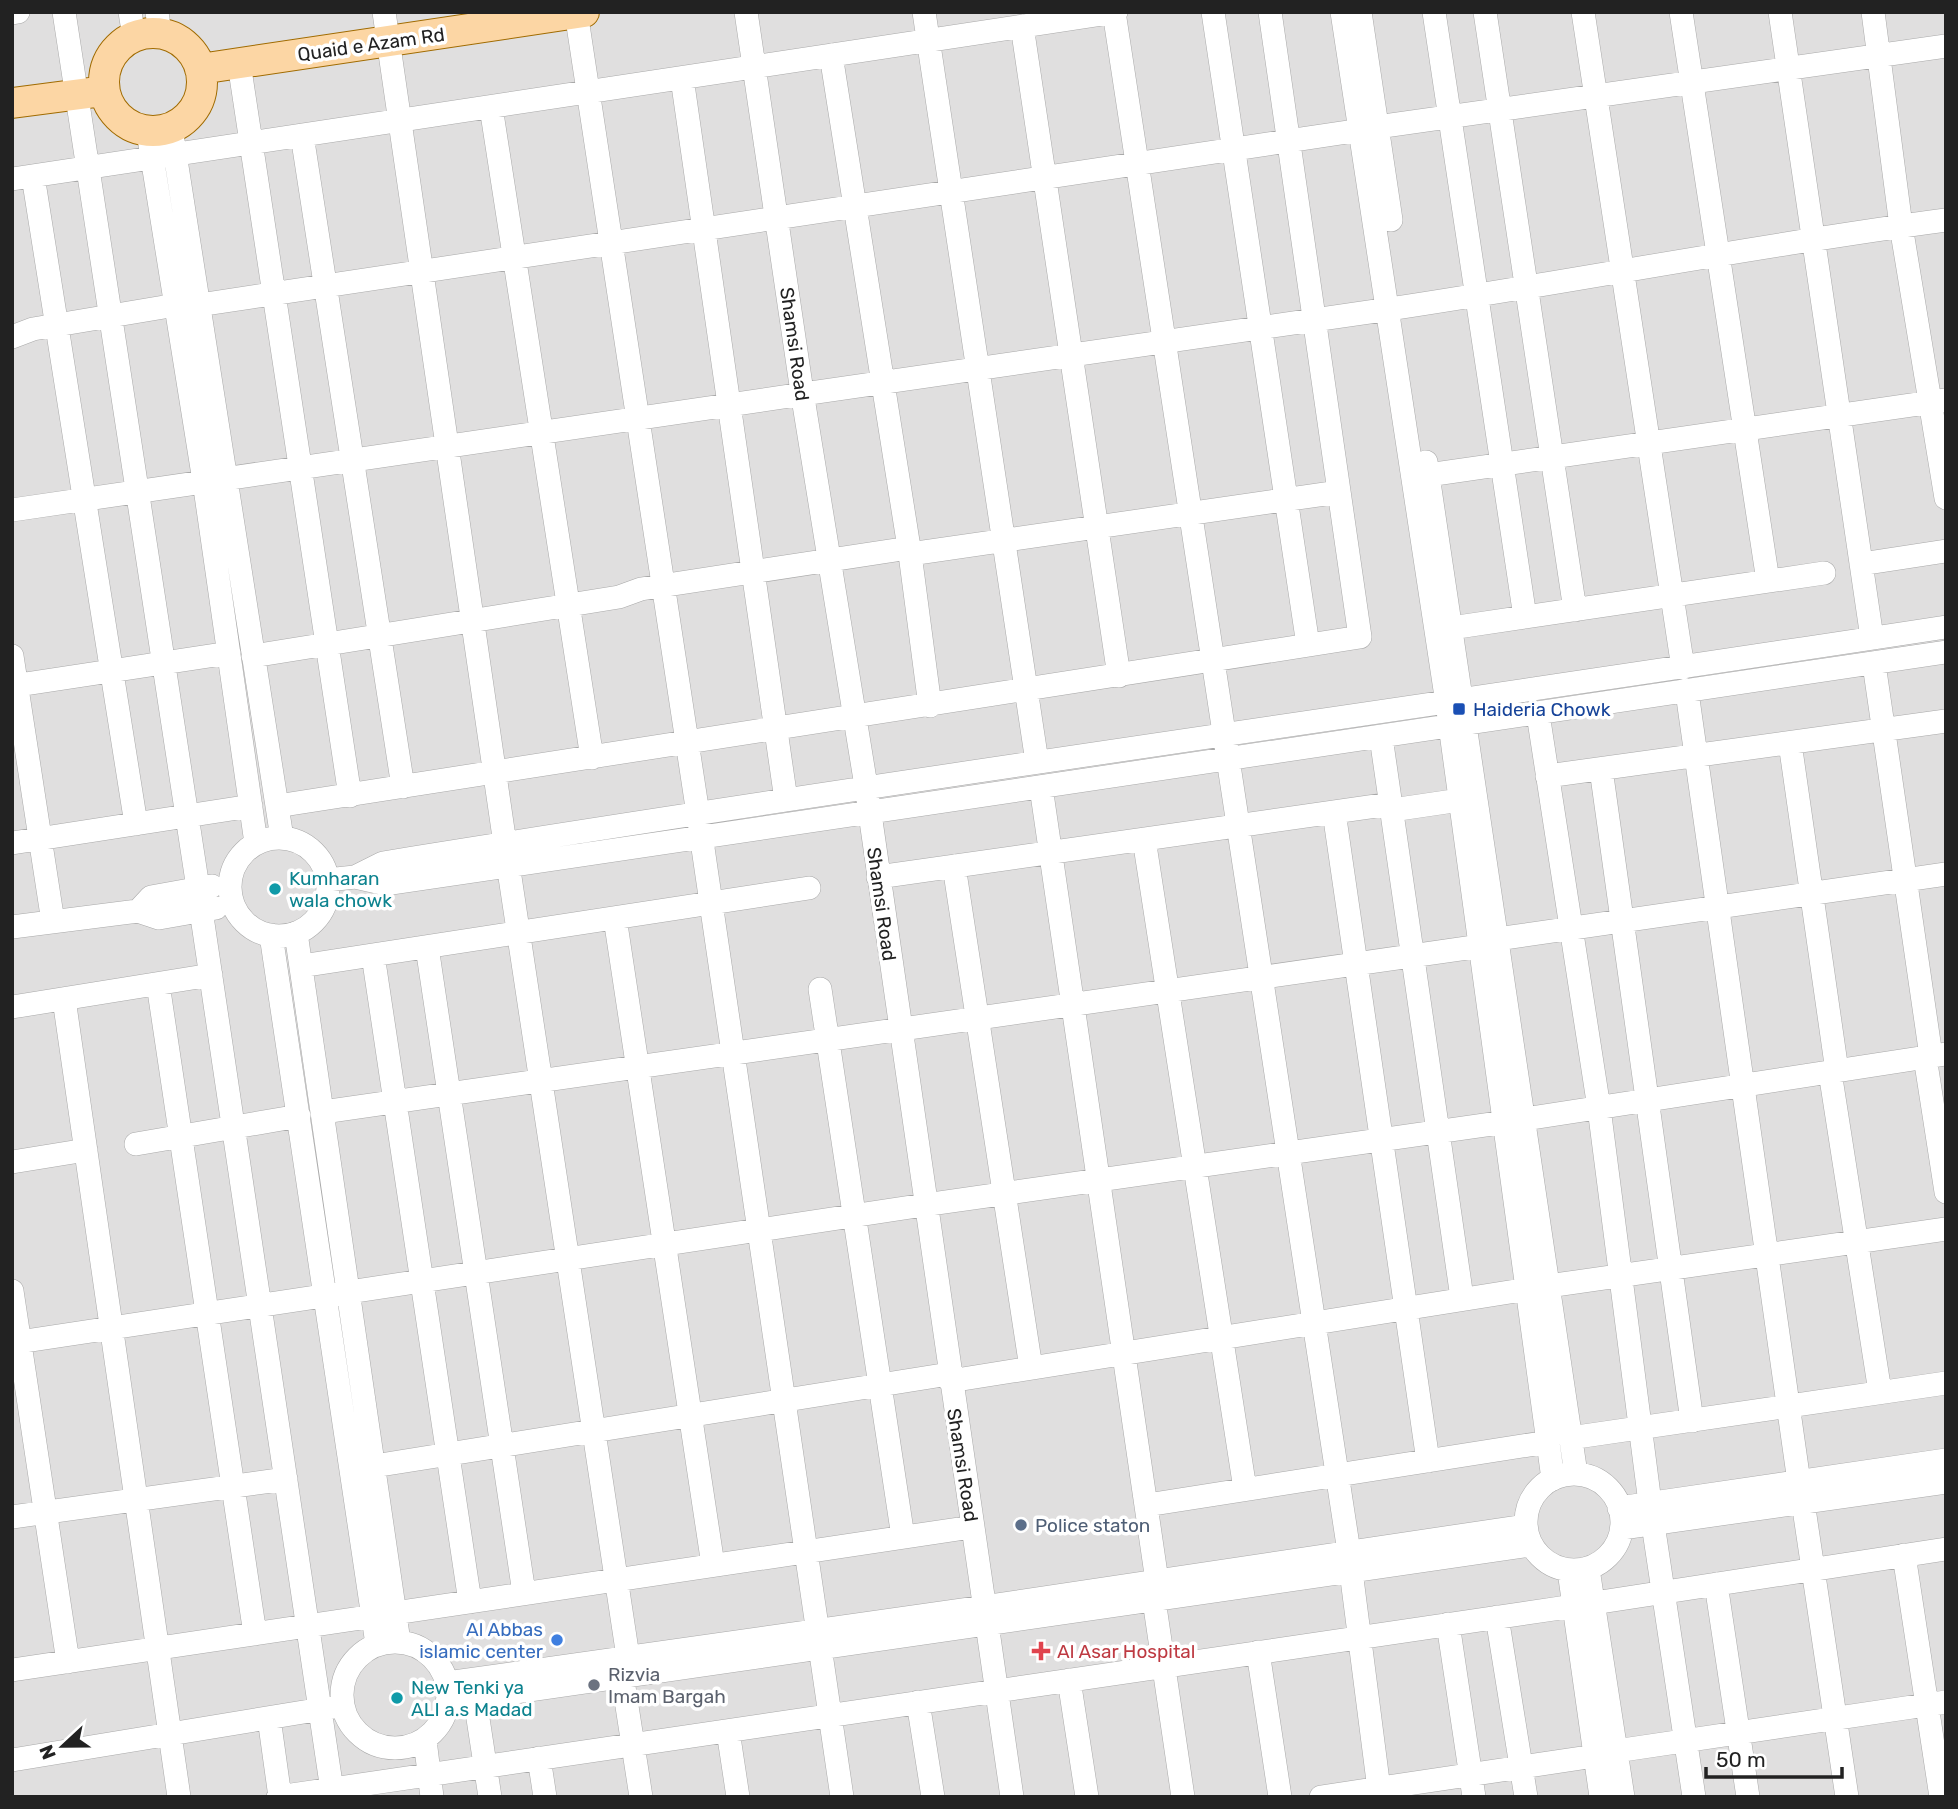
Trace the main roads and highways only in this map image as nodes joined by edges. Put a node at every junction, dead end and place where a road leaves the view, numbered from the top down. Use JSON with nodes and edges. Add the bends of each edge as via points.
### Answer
{"nodes":[{"id":1,"x":578,"y":13,"type":"edge"},
{"id":2,"x":146,"y":24,"type":"edge"},
{"id":3,"x":386,"y":27,"type":"edge"},
{"id":4,"x":200,"y":69,"type":"junction"},
{"id":5,"x":90,"y":93,"type":"junction"},
{"id":6,"x":12,"y":103,"type":"edge"}],
"edges":[{"from":1,"to":3,"type":"main road","name":"Quaid e Azam Rd"},
{"from":2,"to":4,"type":"main road","via":[[185,46]]},
{"from":2,"to":5,"type":"main road","via":[[116,49]]},
{"from":3,"to":4,"type":"main road","name":"Quaid e Azam Rd"},
{"from":4,"to":5,"type":"main road","via":[[198,100],[162,143],[119,118]]},
{"from":5,"to":6,"type":"main road"}]}
